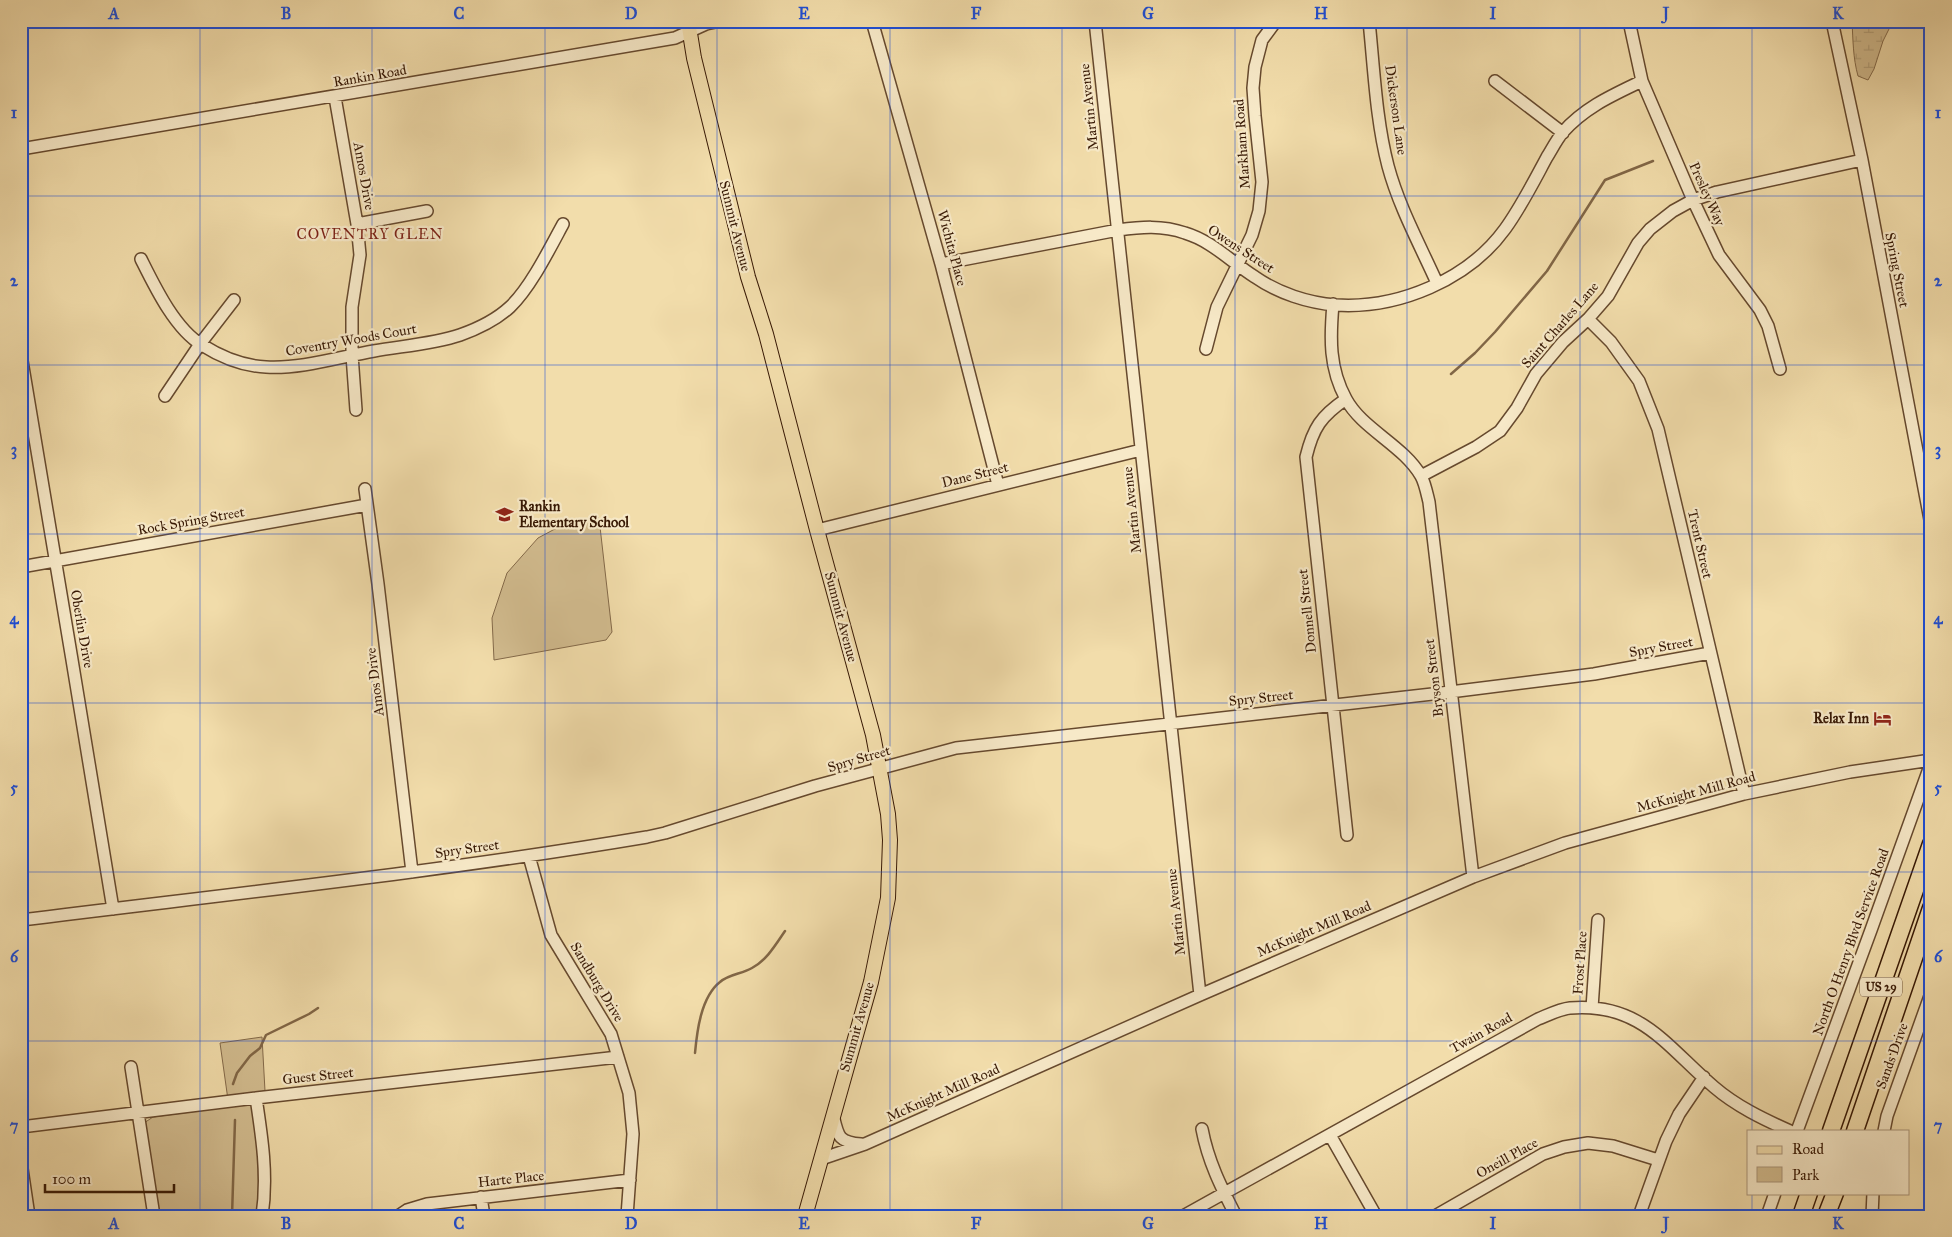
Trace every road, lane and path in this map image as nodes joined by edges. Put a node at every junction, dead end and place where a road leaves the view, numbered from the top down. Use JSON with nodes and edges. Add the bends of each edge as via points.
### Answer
{"nodes":[{"id":1,"x":721,"y":21,"type":"edge"},
{"id":2,"x":872,"y":21,"type":"edge"},
{"id":3,"x":1095,"y":21,"type":"edge"},
{"id":4,"x":1276,"y":21,"type":"edge"},
{"id":5,"x":1369,"y":21,"type":"edge"},
{"id":6,"x":1630,"y":21,"type":"edge"},
{"id":7,"x":1832,"y":21,"type":"edge"},
{"id":8,"x":689,"y":27,"type":"edge"},
{"id":9,"x":1496,"y":81,"type":"dead end"},
{"id":10,"x":1642,"y":81,"type":"junction"},
{"id":11,"x":335,"y":97,"type":"junction"},
{"id":12,"x":1563,"y":133,"type":"junction"},
{"id":13,"x":21,"y":149,"type":"edge"},
{"id":14,"x":1862,"y":160,"type":"junction"},
{"id":15,"x":1693,"y":200,"type":"junction"},
{"id":16,"x":427,"y":211,"type":"dead end"},
{"id":17,"x":358,"y":224,"type":"junction"},
{"id":18,"x":563,"y":224,"type":"dead end"},
{"id":19,"x":1118,"y":230,"type":"junction"},
{"id":20,"x":141,"y":260,"type":"dead end"},
{"id":21,"x":941,"y":264,"type":"junction"},
{"id":22,"x":1238,"y":264,"type":"junction"},
{"id":23,"x":1437,"y":284,"type":"junction"},
{"id":24,"x":234,"y":300,"type":"dead end"},
{"id":25,"x":1333,"y":304,"type":"junction"},
{"id":26,"x":1588,"y":319,"type":"junction"},
{"id":27,"x":200,"y":344,"type":"junction"},
{"id":28,"x":1206,"y":349,"type":"dead end"},
{"id":29,"x":21,"y":355,"type":"edge"},
{"id":30,"x":352,"y":355,"type":"junction"},
{"id":31,"x":1780,"y":369,"type":"dead end"},
{"id":32,"x":165,"y":396,"type":"dead end"},
{"id":33,"x":1346,"y":399,"type":"junction"},
{"id":34,"x":356,"y":410,"type":"dead end"},
{"id":35,"x":1141,"y":450,"type":"junction"},
{"id":36,"x":1422,"y":476,"type":"junction"},
{"id":37,"x":998,"y":484,"type":"junction"},
{"id":38,"x":365,"y":489,"type":"dead end"},
{"id":39,"x":366,"y":505,"type":"junction"},
{"id":40,"x":1931,"y":525,"type":"edge"},
{"id":41,"x":816,"y":530,"type":"junction"},
{"id":42,"x":55,"y":561,"type":"junction"},
{"id":43,"x":21,"y":567,"type":"edge"},
{"id":44,"x":1710,"y":653,"type":"junction"},
{"id":45,"x":1450,"y":692,"type":"junction"},
{"id":46,"x":1332,"y":706,"type":"junction"},
{"id":47,"x":1171,"y":724,"type":"junction"},
{"id":48,"x":1931,"y":761,"type":"edge"},
{"id":49,"x":881,"y":768,"type":"junction"},
{"id":50,"x":1744,"y":794,"type":"junction"},
{"id":51,"x":1347,"y":835,"type":"dead end"},
{"id":52,"x":1931,"y":844,"type":"edge"},
{"id":53,"x":529,"y":856,"type":"junction"},
{"id":54,"x":412,"y":872,"type":"junction"},
{"id":55,"x":1473,"y":877,"type":"junction"},
{"id":56,"x":1931,"y":908,"type":"edge"},
{"id":57,"x":112,"y":909,"type":"junction"},
{"id":58,"x":21,"y":920,"type":"edge"},
{"id":59,"x":1598,"y":920,"type":"dead end"},
{"id":60,"x":1931,"y":993,"type":"edge"},
{"id":61,"x":1200,"y":995,"type":"junction"},
{"id":62,"x":1592,"y":1008,"type":"junction"},
{"id":63,"x":618,"y":1057,"type":"junction"},
{"id":64,"x":131,"y":1067,"type":"dead end"},
{"id":65,"x":1704,"y":1077,"type":"junction"},
{"id":66,"x":256,"y":1098,"type":"junction"},
{"id":67,"x":138,"y":1113,"type":"junction"},
{"id":68,"x":833,"y":1115,"type":"junction"},
{"id":69,"x":21,"y":1127,"type":"edge"},
{"id":70,"x":1202,"y":1129,"type":"dead end"},
{"id":71,"x":1788,"y":1130,"type":"edge"},
{"id":72,"x":1797,"y":1130,"type":"edge"},
{"id":73,"x":1831,"y":1130,"type":"edge"},
{"id":74,"x":1855,"y":1130,"type":"edge"},
{"id":75,"x":1884,"y":1130,"type":"edge"},
{"id":76,"x":1330,"y":1135,"type":"junction"},
{"id":77,"x":865,"y":1144,"type":"junction"},
{"id":78,"x":821,"y":1159,"type":"junction"},
{"id":79,"x":1658,"y":1160,"type":"junction"},
{"id":80,"x":21,"y":1162,"type":"edge"},
{"id":81,"x":630,"y":1180,"type":"junction"},
{"id":82,"x":1224,"y":1193,"type":"junction"},
{"id":83,"x":1775,"y":1194,"type":"edge"},
{"id":84,"x":1809,"y":1194,"type":"edge"},
{"id":85,"x":1835,"y":1194,"type":"edge"},
{"id":86,"x":1835,"y":1194,"type":"edge"},
{"id":87,"x":1873,"y":1194,"type":"edge"},
{"id":88,"x":481,"y":1197,"type":"junction"},
{"id":89,"x":29,"y":1216,"type":"edge"},
{"id":90,"x":154,"y":1216,"type":"edge"},
{"id":91,"x":262,"y":1216,"type":"edge"},
{"id":92,"x":398,"y":1216,"type":"edge"},
{"id":93,"x":484,"y":1216,"type":"edge"},
{"id":94,"x":627,"y":1216,"type":"edge"},
{"id":95,"x":805,"y":1216,"type":"edge"},
{"id":96,"x":1183,"y":1216,"type":"edge"},
{"id":97,"x":1236,"y":1216,"type":"edge"},
{"id":98,"x":1376,"y":1216,"type":"edge"},
{"id":99,"x":1435,"y":1216,"type":"edge"},
{"id":100,"x":1639,"y":1216,"type":"edge"},
{"id":101,"x":1767,"y":1216,"type":"edge"},
{"id":102,"x":1801,"y":1216,"type":"edge"},
{"id":103,"x":1826,"y":1216,"type":"edge"},
{"id":104,"x":1831,"y":1216,"type":"edge"},
{"id":105,"x":1872,"y":1216,"type":"edge"}],
"edges":[{"from":1,"to":8,"type":"street","name":"Rankin Road"},
{"from":2,"to":21,"type":"street","name":"Wichita Place"},
{"from":3,"to":19,"type":"street","name":"Martin Avenue"},
{"from":4,"to":22,"type":"street","name":"Markham Road","via":[[1262,40],[1255,67],[1253,88],[1262,182],[1252,235]]},
{"from":5,"to":23,"type":"street","name":"Dickerson Lane","via":[[1388,166]]},
{"from":6,"to":10,"type":"street","name":"Presley Way"},
{"from":7,"to":14,"type":"street","name":"Spring Street"},
{"from":8,"to":11,"type":"street","name":"Rankin Road","via":[[675,38]]},
{"from":8,"to":41,"type":"main road","name":"Summit Avenue","via":[[748,277],[766,334]]},
{"from":9,"to":12,"type":"street"},
{"from":10,"to":12,"type":"street","name":"Owens Street","via":[[1588,109]]},
{"from":10,"to":15,"type":"street","name":"Presley Way"},
{"from":11,"to":13,"type":"street","name":"Rankin Road"},
{"from":11,"to":17,"type":"street","name":"Amos Drive"},
{"from":12,"to":23,"type":"street","name":"Owens Street","via":[[1505,229],[1463,270]]},
{"from":14,"to":15,"type":"street","name":"Saint Charles Lane"},
{"from":14,"to":40,"type":"street","name":"Spring Street"},
{"from":15,"to":26,"type":"street","name":"Saint Charles Lane","via":[[1673,211],[1638,242],[1608,296]]},
{"from":15,"to":31,"type":"street","name":"Presley Way","via":[[1719,255],[1760,310]]},
{"from":16,"to":17,"type":"street"},
{"from":17,"to":30,"type":"street","name":"Amos Drive","via":[[360,255],[352,307]]},
{"from":18,"to":30,"type":"street","name":"Coventry Woods Court","via":[[535,275],[510,307],[488,323],[459,335]]},
{"from":19,"to":21,"type":"street","name":"Owens Street"},
{"from":19,"to":22,"type":"street","name":"Owens Street","via":[[1144,226],[1186,233],[1206,242]]},
{"from":19,"to":35,"type":"street","name":"Martin Avenue"},
{"from":20,"to":27,"type":"street","name":"Coventry Woods Court","via":[[173,315]]},
{"from":21,"to":37,"type":"street","name":"Wichita Place"},
{"from":22,"to":25,"type":"street","name":"Owens Street","via":[[1254,277],[1288,295]]},
{"from":22,"to":28,"type":"street","name":"Markham Road","via":[[1216,307]]},
{"from":23,"to":25,"type":"street","name":"Owens Street","via":[[1399,298],[1354,305]]},
{"from":24,"to":27,"type":"street"},
{"from":25,"to":33,"type":"street","via":[[1330,340],[1334,368]]},
{"from":26,"to":36,"type":"street","name":"Saint Charles Lane","via":[[1536,374],[1500,431]]},
{"from":26,"to":44,"type":"street","name":"Trent Street","via":[[1627,362],[1649,404],[1658,429]]},
{"from":27,"to":30,"type":"street","name":"Coventry Woods Court","via":[[237,362],[266,367],[295,366]]},
{"from":27,"to":32,"type":"street"},
{"from":29,"to":42,"type":"street","name":"Oberlin Drive"},
{"from":30,"to":34,"type":"street","name":"Amos Drive"},
{"from":33,"to":36,"type":"street"},
{"from":33,"to":46,"type":"street","name":"Donnell Street","via":[[1329,411],[1312,434],[1306,457]]},
{"from":35,"to":37,"type":"street","name":"Dane Street"},
{"from":35,"to":47,"type":"street","name":"Martin Avenue"},
{"from":36,"to":45,"type":"street","name":"Bryson Street","via":[[1429,502]]},
{"from":37,"to":41,"type":"street","name":"Dane Street"},
{"from":38,"to":39,"type":"street","name":"Amos Drive"},
{"from":39,"to":42,"type":"street","name":"Rock Spring Street"},
{"from":39,"to":54,"type":"street","name":"Amos Drive"},
{"from":41,"to":49,"type":"main road","name":"Summit Avenue"},
{"from":42,"to":43,"type":"street","name":"Rock Spring Street"},
{"from":42,"to":57,"type":"street","name":"Oberlin Drive"},
{"from":44,"to":45,"type":"street","name":"Spry Street","via":[[1594,674]]},
{"from":44,"to":50,"type":"street","name":"Trent Street"},
{"from":45,"to":46,"type":"street","name":"Spry Street"},
{"from":45,"to":55,"type":"street","name":"Bryson Street"},
{"from":46,"to":47,"type":"street","name":"Spry Street"},
{"from":46,"to":51,"type":"street","name":"Donnell Street"},
{"from":47,"to":49,"type":"street","name":"Spry Street","via":[[956,748]]},
{"from":47,"to":61,"type":"street","name":"Martin Avenue"},
{"from":48,"to":50,"type":"street","name":"McKnight Mill Road","via":[[1835,775]]},
{"from":48,"to":72,"type":"street","name":"North O Henry Blvd Service Road"},
{"from":49,"to":53,"type":"street","name":"Spry Street","via":[[665,833]]},
{"from":49,"to":68,"type":"main road","name":"Summit Avenue","via":[[890,840],[888,898],[871,982]]},
{"from":50,"to":55,"type":"street","name":"McKnight Mill Road","via":[[1565,844]]},
{"from":52,"to":73,"type":"highway","number":"US 29"},
{"from":53,"to":54,"type":"street","name":"Spry Street"},
{"from":53,"to":63,"type":"street","name":"Sandburg Drive","via":[[551,935],[611,1034]]},
{"from":54,"to":57,"type":"street","name":"Spry Street"},
{"from":55,"to":61,"type":"street","name":"McKnight Mill Road"},
{"from":56,"to":74,"type":"highway","number":"US 29"},
{"from":57,"to":58,"type":"street","name":"Spry Street"},
{"from":59,"to":62,"type":"street","name":"Frost Place"},
{"from":60,"to":75,"type":"street","name":"Sands Drive"},
{"from":61,"to":77,"type":"street","name":"McKnight Mill Road"},
{"from":62,"to":65,"type":"street","name":"Twain Road","via":[[1632,1017],[1655,1032]]},
{"from":62,"to":76,"type":"street","name":"Twain Road","via":[[1569,1008],[1538,1019]]},
{"from":63,"to":66,"type":"street","name":"Guest Street"},
{"from":63,"to":81,"type":"street","name":"Sandburg Drive","via":[[629,1093],[633,1134]]},
{"from":64,"to":67,"type":"street"},
{"from":65,"to":71,"type":"street","name":"Twain Road","via":[[1757,1116]]},
{"from":65,"to":79,"type":"street","via":[[1679,1114]]},
{"from":66,"to":67,"type":"street","name":"Guest Street"},
{"from":66,"to":91,"type":"street","via":[[264,1152]]},
{"from":67,"to":69,"type":"street","name":"Guest Street"},
{"from":67,"to":90,"type":"street"},
{"from":68,"to":77,"type":"street","via":[[842,1140]]},
{"from":68,"to":78,"type":"main road","name":"Summit Avenue"},
{"from":70,"to":82,"type":"street","via":[[1206,1152]]},
{"from":76,"to":82,"type":"street","name":"Twain Road"},
{"from":76,"to":98,"type":"street"},
{"from":77,"to":78,"type":"street","name":"McKnight Mill Road"},
{"from":78,"to":95,"type":"main road","name":"Summit Avenue"},
{"from":79,"to":99,"type":"street","name":"Oneill Place","via":[[1613,1146],[1588,1143],[1564,1147],[1544,1154]]},
{"from":79,"to":100,"type":"street"},
{"from":80,"to":89,"type":"street"},
{"from":81,"to":88,"type":"street","name":"Harte Place"},
{"from":81,"to":94,"type":"street","name":"Sandburg Drive"},
{"from":82,"to":96,"type":"street","name":"Twain Road"},
{"from":82,"to":97,"type":"street"},
{"from":83,"to":101,"type":"street"},
{"from":84,"to":102,"type":"highway"},
{"from":85,"to":103,"type":"highway"},
{"from":86,"to":104,"type":"highway"},
{"from":87,"to":105,"type":"street"},
{"from":88,"to":92,"type":"street","name":"Harte Place","via":[[427,1204]]},
{"from":88,"to":93,"type":"street"}]}
